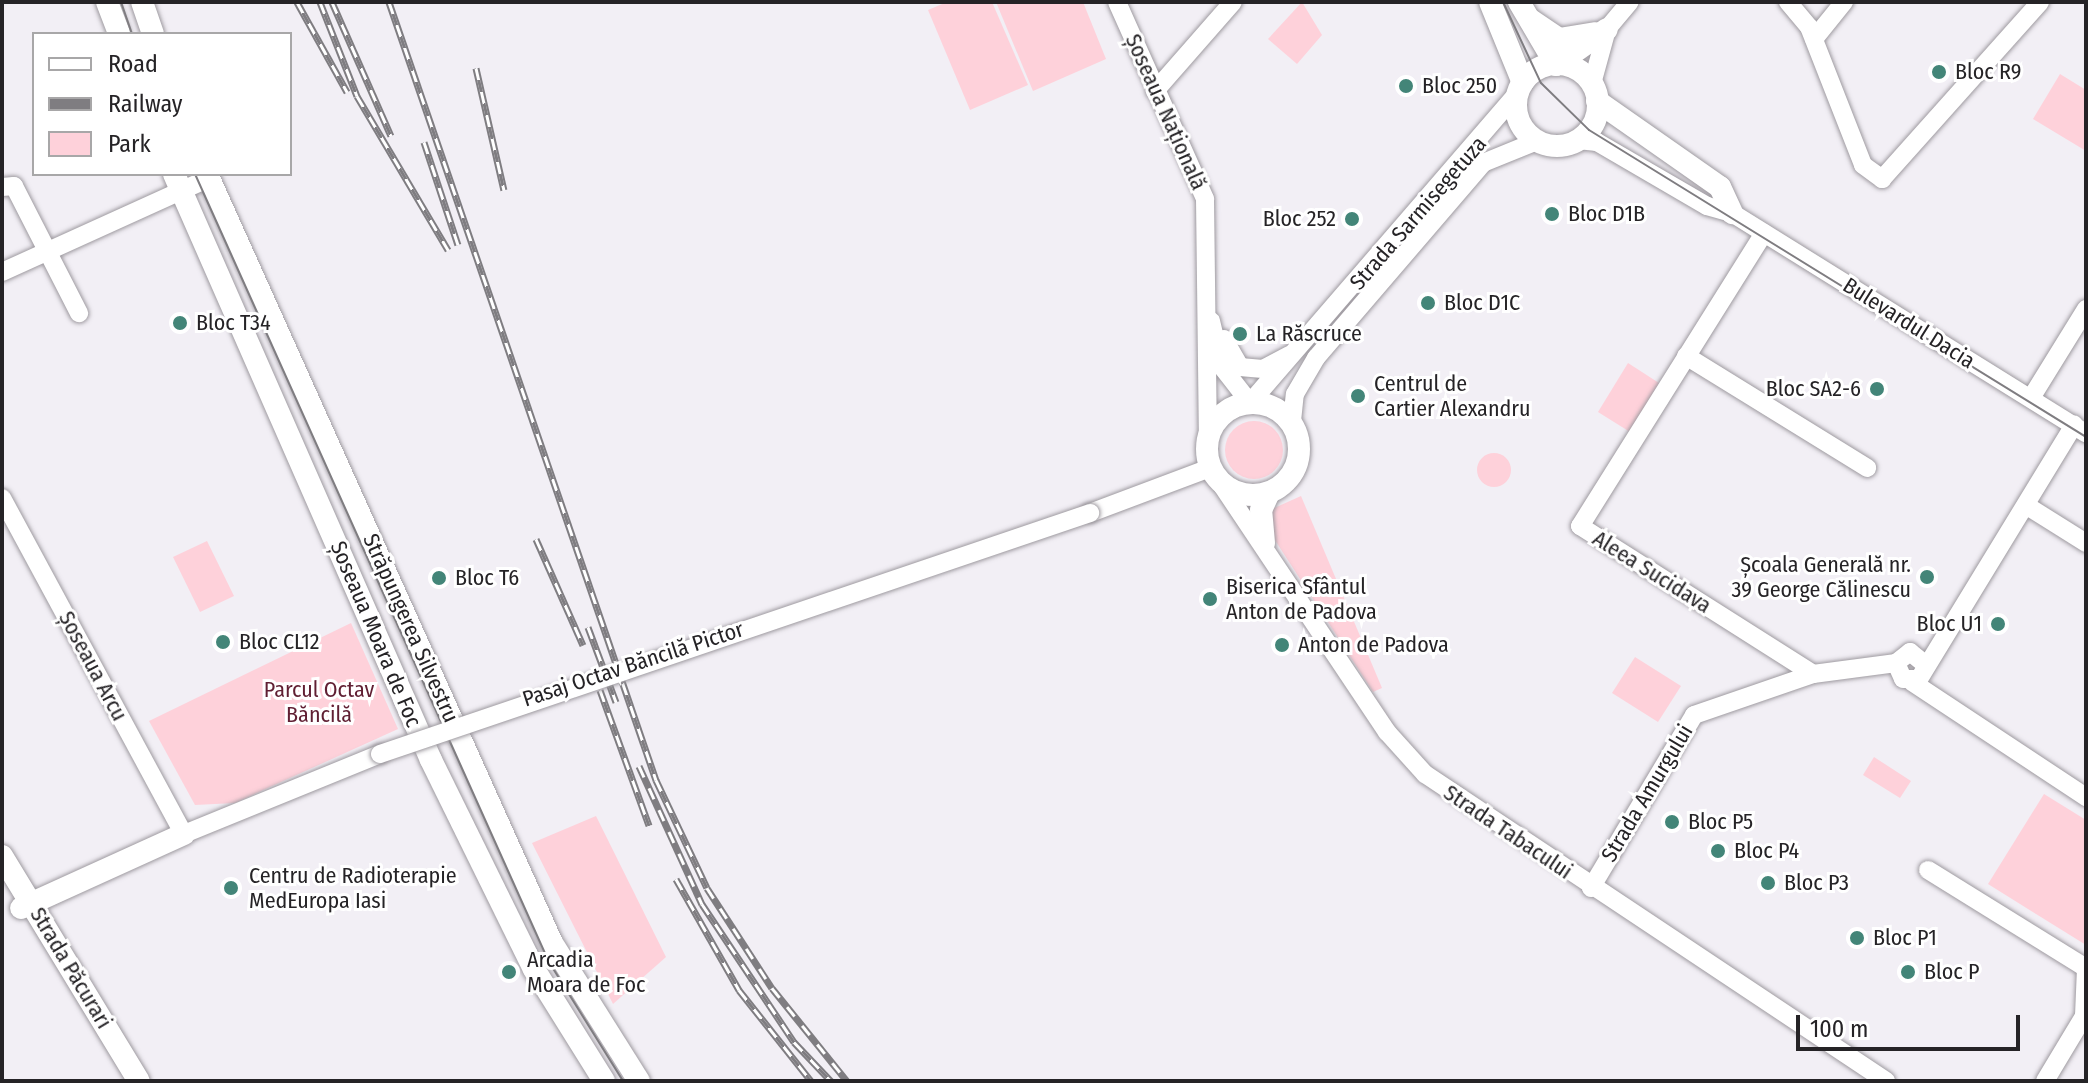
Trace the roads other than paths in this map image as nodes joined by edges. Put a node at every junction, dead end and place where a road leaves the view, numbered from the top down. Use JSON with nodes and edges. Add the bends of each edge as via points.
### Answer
{"nodes":[{"id":1,"x":107,"y":2,"type":"edge"},
{"id":2,"x":142,"y":2,"type":"edge"},
{"id":3,"x":1117,"y":2,"type":"edge"},
{"id":4,"x":1233,"y":2,"type":"edge"},
{"id":5,"x":1490,"y":2,"type":"edge"},
{"id":6,"x":1630,"y":2,"type":"edge"},
{"id":7,"x":1788,"y":2,"type":"edge"},
{"id":8,"x":1844,"y":2,"type":"edge"},
{"id":9,"x":2040,"y":2,"type":"edge"},
{"id":10,"x":1521,"y":8,"type":"edge"},
{"id":11,"x":1602,"y":31,"type":"junction"},
{"id":12,"x":118,"y":32,"type":"edge"},
{"id":13,"x":152,"y":32,"type":"edge"},
{"id":14,"x":1814,"y":39,"type":"junction"},
{"id":15,"x":1556,"y":65,"type":"junction"},
{"id":16,"x":1520,"y":87,"type":"junction"},
{"id":17,"x":1155,"y":91,"type":"junction"},
{"id":18,"x":1594,"y":92,"type":"junction"},
{"id":19,"x":1578,"y":140,"type":"junction"},
{"id":20,"x":1537,"y":141,"type":"junction"},
{"id":21,"x":208,"y":176,"type":"edge"},
{"id":22,"x":177,"y":182,"type":"edge"},
{"id":23,"x":2,"y":187,"type":"edge"},
{"id":24,"x":1732,"y":213,"type":"junction"},
{"id":25,"x":1764,"y":233,"type":"junction"},
{"id":26,"x":47,"y":249,"type":"junction"},
{"id":27,"x":2,"y":272,"type":"edge"},
{"id":28,"x":1211,"y":286,"type":"junction"},
{"id":29,"x":2086,"y":309,"type":"edge"},
{"id":30,"x":79,"y":313,"type":"dead end"},
{"id":31,"x":1211,"y":321,"type":"junction"},
{"id":32,"x":1302,"y":348,"type":"junction"},
{"id":33,"x":1686,"y":356,"type":"junction"},
{"id":34,"x":2031,"y":398,"type":"junction"},
{"id":35,"x":1250,"y":403,"type":"junction"},
{"id":36,"x":1292,"y":421,"type":"junction"},
{"id":37,"x":2080,"y":429,"type":"edge"},
{"id":38,"x":1208,"y":437,"type":"junction"},
{"id":39,"x":1210,"y":468,"type":"junction"},
{"id":40,"x":1867,"y":468,"type":"dead end"},
{"id":41,"x":1223,"y":487,"type":"junction"},
{"id":42,"x":1269,"y":493,"type":"junction"},
{"id":43,"x":2,"y":498,"type":"edge"},
{"id":44,"x":2027,"y":506,"type":"junction"},
{"id":45,"x":1264,"y":543,"type":"junction"},
{"id":46,"x":2086,"y":543,"type":"edge"},
{"id":47,"x":1896,"y":663,"type":"junction"},
{"id":48,"x":1925,"y":664,"type":"junction"},
{"id":49,"x":1813,"y":674,"type":"junction"},
{"id":50,"x":1912,"y":682,"type":"junction"},
{"id":51,"x":2086,"y":797,"type":"edge"},
{"id":52,"x":184,"y":834,"type":"junction"},
{"id":53,"x":2,"y":856,"type":"edge"},
{"id":54,"x":1928,"y":870,"type":"dead end"},
{"id":55,"x":2,"y":882,"type":"edge"},
{"id":56,"x":1591,"y":888,"type":"junction"},
{"id":57,"x":25,"y":905,"type":"junction"},
{"id":58,"x":2086,"y":968,"type":"edge"},
{"id":59,"x":630,"y":1078,"type":"edge"},
{"id":60,"x":125,"y":1081,"type":"edge"},
{"id":61,"x":139,"y":1081,"type":"edge"},
{"id":62,"x":604,"y":1081,"type":"edge"},
{"id":63,"x":1886,"y":1081,"type":"edge"},
{"id":64,"x":2045,"y":1081,"type":"edge"}],
"edges":[{"from":1,"to":12,"type":"main road"},
{"from":2,"to":13,"type":"main road"},
{"from":3,"to":17,"type":"street","name":"Șoseaua Națională"},
{"from":4,"to":17,"type":"street"},
{"from":5,"to":16,"type":"main road"},
{"from":6,"to":11,"type":"street"},
{"from":7,"to":14,"type":"street"},
{"from":8,"to":14,"type":"street"},
{"from":9,"to":14,"type":"street","via":[[1882,179],[1863,165]]},
{"from":10,"to":11,"type":"main road","via":[[1559,39]]},
{"from":10,"to":15,"type":"main road"},
{"from":11,"to":15,"type":"main road"},
{"from":11,"to":18,"type":"street"},
{"from":15,"to":16,"type":"main road"},
{"from":15,"to":18,"type":"main road"},
{"from":16,"to":20,"type":"main road","via":[[1518,120]]},
{"from":16,"to":32,"type":"street","name":"Strada Sarmisegetuza"},
{"from":17,"to":28,"type":"street","name":"Șoseaua Națională","via":[[1205,199]]},
{"from":18,"to":19,"type":"main road","via":[[1594,122]]},
{"from":18,"to":24,"type":"main road","via":[[1720,187]]},
{"from":19,"to":20,"type":"main road"},
{"from":19,"to":24,"type":"street","name":"Bulevardul Dacia","via":[[1597,142],[1707,206]]},
{"from":20,"to":36,"type":"street","name":"Strada Sarmisegetuza","via":[[1483,163],[1316,358],[1295,394]]},
{"from":21,"to":22,"type":"street"},
{"from":21,"to":59,"type":"main road","name":"Străpungerea Silvestru","via":[[552,943]]},
{"from":22,"to":26,"type":"street"},
{"from":22,"to":62,"type":"main road","name":"Șoseaua Moara de Foc","via":[[431,760],[534,969]]},
{"from":23,"to":26,"type":"street","via":[[14,186]]},
{"from":24,"to":25,"type":"street","name":"Bulevardul Dacia"},
{"from":25,"to":33,"type":"street","name":"Aleea Sucidava"},
{"from":25,"to":34,"type":"street","name":"Bulevardul Dacia"},
{"from":26,"to":27,"type":"street"},
{"from":26,"to":30,"type":"street"},
{"from":28,"to":31,"type":"street","name":"Șoseaua Națională"},
{"from":28,"to":32,"type":"street","via":[[1226,346],[1240,367],[1263,369]]},
{"from":29,"to":34,"type":"street"},
{"from":31,"to":35,"type":"street","name":"Șoseaua Națională","via":[[1222,367]]},
{"from":31,"to":38,"type":"street","name":"Șoseaua Națională"},
{"from":32,"to":35,"type":"street","name":"Strada Sarmisegetuza"},
{"from":33,"to":40,"type":"street"},
{"from":33,"to":49,"type":"street","name":"Aleea Sucidava","via":[[1580,526]]},
{"from":34,"to":37,"type":"street","name":"Bulevardul Dacia"},
{"from":35,"to":36,"type":"main road"},
{"from":35,"to":38,"type":"main road","via":[[1227,412]]},
{"from":36,"to":42,"type":"main road","via":[[1300,441],[1297,464]]},
{"from":37,"to":44,"type":"street","via":[[2059,452]]},
{"from":38,"to":39,"type":"main road"},
{"from":39,"to":41,"type":"main road"},
{"from":39,"to":52,"type":"street","name":"Pasaj Octav Băncilă Pictor","bridge":true,"via":[[1090,513],[451,725]]},
{"from":41,"to":42,"type":"main road"},
{"from":41,"to":45,"type":"street","name":"Strada Tabacului"},
{"from":42,"to":45,"type":"main road","via":[[1260,520]]},
{"from":43,"to":52,"type":"street","name":"Șoseaua Arcu"},
{"from":44,"to":46,"type":"street"},
{"from":44,"to":48,"type":"street"},
{"from":45,"to":56,"type":"street","name":"Strada Tabacului","via":[[1415,764]]},
{"from":47,"to":48,"type":"street","name":"Strada Amurgului","via":[[1910,652]]},
{"from":47,"to":49,"type":"street","name":"Strada Amurgului"},
{"from":47,"to":50,"type":"street"},
{"from":48,"to":50,"type":"street"},
{"from":49,"to":56,"type":"street","name":"Strada Amurgului","via":[[1694,715]]},
{"from":50,"to":51,"type":"street"},
{"from":52,"to":57,"type":"main road"},
{"from":53,"to":57,"type":"main road","name":"Strada Păcurari"},
{"from":54,"to":58,"type":"street"},
{"from":55,"to":57,"type":"main road","name":"Strada Păcurari"},
{"from":56,"to":63,"type":"street","name":"Strada Tabacului"},
{"from":57,"to":60,"type":"main road","name":"Strada Păcurari"},
{"from":57,"to":61,"type":"main road","name":"Strada Păcurari"},
{"from":58,"to":64,"type":"street","via":[[2084,1016]]}]}
